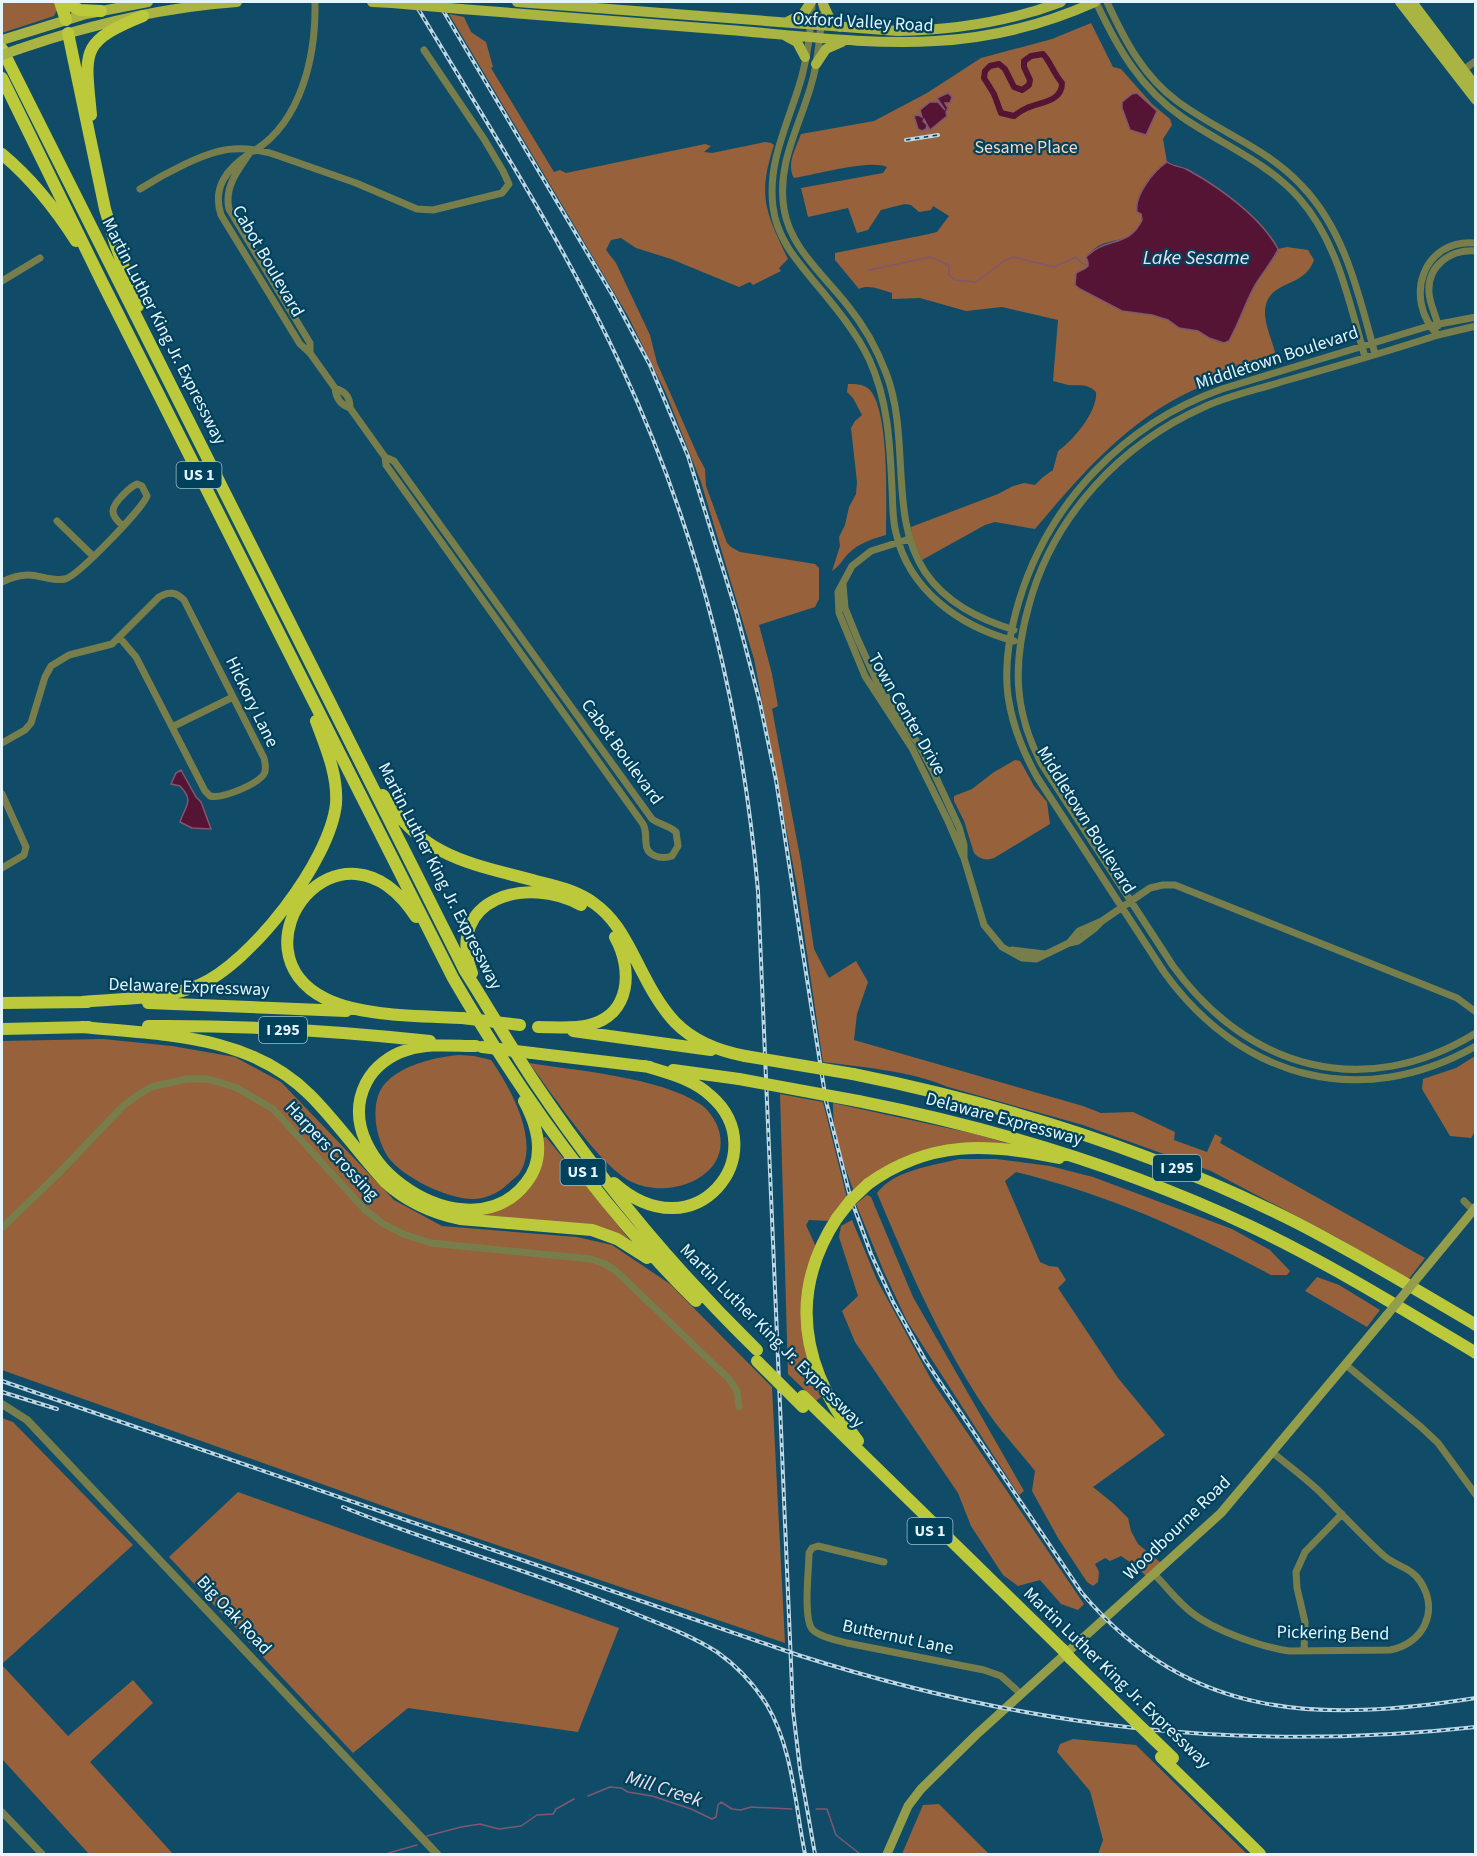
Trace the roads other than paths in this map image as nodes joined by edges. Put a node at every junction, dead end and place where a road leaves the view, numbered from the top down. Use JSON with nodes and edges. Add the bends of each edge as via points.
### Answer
{"nodes":[{"id":1,"x":61,"y":2,"type":"edge"},
{"id":2,"x":148,"y":2,"type":"edge"},
{"id":3,"x":237,"y":2,"type":"edge"},
{"id":4,"x":315,"y":2,"type":"edge"},
{"id":5,"x":372,"y":2,"type":"edge"},
{"id":6,"x":517,"y":2,"type":"edge"},
{"id":7,"x":544,"y":2,"type":"edge"},
{"id":8,"x":588,"y":2,"type":"edge"},
{"id":9,"x":817,"y":2,"type":"edge"},
{"id":10,"x":1061,"y":2,"type":"edge"},
{"id":11,"x":1095,"y":2,"type":"edge"},
{"id":12,"x":1107,"y":2,"type":"edge"},
{"id":13,"x":1400,"y":2,"type":"edge"},
{"id":14,"x":1412,"y":2,"type":"edge"},
{"id":15,"x":392,"y":3,"type":"edge"},
{"id":16,"x":564,"y":3,"type":"edge"},
{"id":17,"x":600,"y":8,"type":"junction"},
{"id":18,"x":101,"y":10,"type":"junction"},
{"id":19,"x":144,"y":16,"type":"junction"},
{"id":20,"x":549,"y":16,"type":"junction"},
{"id":21,"x":66,"y":20,"type":"junction"},
{"id":22,"x":781,"y":23,"type":"junction"},
{"id":23,"x":816,"y":26,"type":"junction"},
{"id":24,"x":843,"y":28,"type":"junction"},
{"id":25,"x":68,"y":33,"type":"junction"},
{"id":26,"x":783,"y":35,"type":"junction"},
{"id":27,"x":813,"y":37,"type":"junction"},
{"id":28,"x":2,"y":40,"type":"edge"},
{"id":29,"x":845,"y":41,"type":"junction"},
{"id":30,"x":2,"y":49,"type":"edge"},
{"id":31,"x":424,"y":50,"type":"dead end"},
{"id":32,"x":2,"y":55,"type":"edge"},
{"id":33,"x":805,"y":57,"type":"junction"},
{"id":34,"x":1476,"y":61,"type":"edge"},
{"id":35,"x":816,"y":64,"type":"junction"},
{"id":36,"x":1463,"y":70,"type":"junction"},
{"id":37,"x":2,"y":78,"type":"edge"},
{"id":38,"x":1471,"y":86,"type":"edge"},
{"id":39,"x":1476,"y":102,"type":"edge"},
{"id":40,"x":252,"y":152,"type":"junction"},
{"id":41,"x":2,"y":154,"type":"edge"},
{"id":42,"x":96,"y":167,"type":"junction"},
{"id":43,"x":140,"y":189,"type":"dead end"},
{"id":44,"x":1476,"y":243,"type":"edge"},
{"id":45,"x":1476,"y":251,"type":"edge"},
{"id":46,"x":40,"y":258,"type":"dead end"},
{"id":47,"x":101,"y":280,"type":"junction"},
{"id":48,"x":2,"y":282,"type":"edge"},
{"id":49,"x":1476,"y":317,"type":"edge"},
{"id":50,"x":1438,"y":324,"type":"junction"},
{"id":51,"x":1429,"y":326,"type":"junction"},
{"id":52,"x":1476,"y":326,"type":"edge"},
{"id":53,"x":1438,"y":334,"type":"junction"},
{"id":54,"x":1372,"y":344,"type":"junction"},
{"id":55,"x":1362,"y":347,"type":"junction"},
{"id":56,"x":1375,"y":354,"type":"junction"},
{"id":57,"x":1365,"y":357,"type":"junction"},
{"id":58,"x":160,"y":363,"type":"junction"},
{"id":59,"x":385,"y":457,"type":"junction"},
{"id":60,"x":57,"y":521,"type":"dead end"},
{"id":61,"x":123,"y":526,"type":"junction"},
{"id":62,"x":909,"y":539,"type":"junction"},
{"id":63,"x":898,"y":542,"type":"junction"},
{"id":64,"x":93,"y":556,"type":"junction"},
{"id":65,"x":2,"y":580,"type":"edge"},
{"id":66,"x":1012,"y":629,"type":"junction"},
{"id":67,"x":1022,"y":632,"type":"junction"},
{"id":68,"x":120,"y":638,"type":"junction"},
{"id":69,"x":1010,"y":640,"type":"junction"},
{"id":70,"x":1020,"y":643,"type":"junction"},
{"id":71,"x":296,"y":669,"type":"junction"},
{"id":72,"x":233,"y":696,"type":"junction"},
{"id":73,"x":172,"y":727,"type":"junction"},
{"id":74,"x":2,"y":743,"type":"edge"},
{"id":75,"x":354,"y":748,"type":"junction"},
{"id":76,"x":2,"y":795,"type":"edge"},
{"id":77,"x":2,"y":868,"type":"edge"},
{"id":78,"x":1131,"y":900,"type":"junction"},
{"id":79,"x":1122,"y":906,"type":"junction"},
{"id":80,"x":440,"y":953,"type":"junction"},
{"id":81,"x":483,"y":999,"type":"junction"},
{"id":82,"x":82,"y":1002,"type":"junction"},
{"id":83,"x":2,"y":1003,"type":"edge"},
{"id":84,"x":374,"y":1012,"type":"junction"},
{"id":85,"x":1476,"y":1012,"type":"edge"},
{"id":86,"x":82,"y":1027,"type":"junction"},
{"id":87,"x":537,"y":1027,"type":"junction"},
{"id":88,"x":2,"y":1029,"type":"edge"},
{"id":89,"x":1476,"y":1033,"type":"edge"},
{"id":90,"x":479,"y":1046,"type":"junction"},
{"id":91,"x":1476,"y":1046,"type":"edge"},
{"id":92,"x":739,"y":1054,"type":"junction"},
{"id":93,"x":504,"y":1063,"type":"junction"},
{"id":94,"x":645,"y":1066,"type":"junction"},
{"id":95,"x":590,"y":1160,"type":"junction"},
{"id":96,"x":1126,"y":1174,"type":"junction"},
{"id":97,"x":1464,"y":1201,"type":"dead end"},
{"id":98,"x":1474,"y":1209,"type":"edge"},
{"id":99,"x":2,"y":1228,"type":"edge"},
{"id":100,"x":670,"y":1275,"type":"junction"},
{"id":101,"x":1476,"y":1325,"type":"edge"},
{"id":102,"x":1476,"y":1353,"type":"edge"},
{"id":103,"x":757,"y":1356,"type":"junction"},
{"id":104,"x":1346,"y":1365,"type":"junction"},
{"id":105,"x":803,"y":1401,"type":"junction"},
{"id":106,"x":2,"y":1404,"type":"edge"},
{"id":107,"x":739,"y":1407,"type":"dead end"},
{"id":108,"x":1273,"y":1453,"type":"junction"},
{"id":109,"x":888,"y":1479,"type":"junction"},
{"id":110,"x":1476,"y":1495,"type":"edge"},
{"id":111,"x":1342,"y":1514,"type":"junction"},
{"id":112,"x":885,"y":1562,"type":"dead end"},
{"id":113,"x":1155,"y":1575,"type":"junction"},
{"id":114,"x":1304,"y":1651,"type":"junction"},
{"id":115,"x":1064,"y":1657,"type":"junction"},
{"id":116,"x":1021,"y":1694,"type":"junction"},
{"id":117,"x":1167,"y":1758,"type":"junction"},
{"id":118,"x":2,"y":1812,"type":"edge"},
{"id":119,"x":42,"y":1854,"type":"edge"},
{"id":120,"x":437,"y":1854,"type":"edge"},
{"id":121,"x":887,"y":1854,"type":"edge"},
{"id":122,"x":1260,"y":1854,"type":"edge"},
{"id":123,"x":1271,"y":1854,"type":"edge"}],
"edges":[{"from":1,"to":18,"type":"highway","via":[[80,10]]},
{"from":1,"to":21,"type":"highway"},
{"from":2,"to":18,"type":"main road"},
{"from":3,"to":19,"type":"main road"},
{"from":4,"to":40,"type":"street","name":"Cabot Boulevard","via":[[311,56],[298,96],[277,132]]},
{"from":5,"to":15,"type":"main road","name":"Oxford Valley Road"},
{"from":6,"to":7,"type":"main road","name":"Oxford Valley Road"},
{"from":7,"to":16,"type":"main road","name":"Oxford Valley Road"},
{"from":8,"to":17,"type":"main road"},
{"from":9,"to":22,"type":"main road","via":[[793,20]]},
{"from":9,"to":23,"type":"street"},
{"from":9,"to":23,"type":"street"},
{"from":9,"to":24,"type":"main road"},
{"from":10,"to":24,"type":"main road","name":"Oxford Valley Road","via":[[961,27],[898,31]]},
{"from":11,"to":29,"type":"main road","name":"Oxford Valley Road","via":[[1026,27],[979,38],[914,43]]},
{"from":11,"to":55,"type":"street","via":[[1128,64],[1156,96],[1183,118],[1268,170],[1298,196],[1333,252]]},
{"from":12,"to":54,"type":"street","via":[[1131,50],[1172,97],[1279,165],[1318,205],[1340,243]]},
{"from":13,"to":38,"type":"main road"},
{"from":14,"to":36,"type":"main road"},
{"from":15,"to":20,"type":"main road","name":"Oxford Valley Road","bridge":true},
{"from":16,"to":17,"type":"main road","name":"Oxford Valley Road"},
{"from":16,"to":20,"type":"street"},
{"from":17,"to":22,"type":"main road","name":"Oxford Valley Road"},
{"from":18,"to":21,"type":"main road"},
{"from":19,"to":25,"type":"main road"},
{"from":19,"to":42,"type":"highway","via":[[107,32],[89,56]]},
{"from":20,"to":26,"type":"main road","name":"Oxford Valley Road"},
{"from":21,"to":25,"type":"main road"},
{"from":21,"to":28,"type":"main road"},
{"from":22,"to":23,"type":"main road","name":"Oxford Valley Road"},
{"from":23,"to":24,"type":"main road","name":"Oxford Valley Road"},
{"from":23,"to":27,"type":"street"},
{"from":25,"to":32,"type":"main road","bridge":true},
{"from":25,"to":42,"type":"highway"},
{"from":26,"to":27,"type":"main road","name":"Oxford Valley Road"},
{"from":26,"to":33,"type":"main road","via":[[797,42]]},
{"from":27,"to":29,"type":"main road","name":"Oxford Valley Road"},
{"from":27,"to":33,"type":"street"},
{"from":27,"to":35,"type":"street"},
{"from":29,"to":35,"type":"main road","via":[[826,49]]},
{"from":30,"to":58,"type":"highway","name":"Martin Luther King Jr. Expressway","number":"US 1"},
{"from":31,"to":40,"type":"street","via":[[503,171],[508,184],[502,193],[433,210],[417,209],[279,156]]},
{"from":33,"to":63,"type":"street","via":[[774,162],[773,209],[788,249],[852,329],[878,381],[887,419]]},
{"from":34,"to":36,"type":"street"},
{"from":35,"to":62,"type":"street","via":[[785,160],[784,210],[798,245],[866,330],[887,375],[899,428]]},
{"from":36,"to":38,"type":"main road"},
{"from":37,"to":47,"type":"highway","name":"Martin Luther King Jr. Expressway","number":"US 1"},
{"from":38,"to":39,"type":"main road"},
{"from":40,"to":43,"type":"street","via":[[232,149],[216,153]]},
{"from":40,"to":59,"type":"street","name":"Cabot Boulevard","via":[[230,184],[228,205],[310,343],[310,353],[335,388],[350,399],[350,408]]},
{"from":41,"to":47,"type":"highway","via":[[44,196]]},
{"from":42,"to":58,"type":"highway","via":[[113,235]]},
{"from":44,"to":51,"type":"street","via":[[1446,247],[1426,266],[1420,292]]},
{"from":45,"to":50,"type":"street","via":[[1450,255],[1434,270],[1429,292]]},
{"from":46,"to":48,"type":"street"},
{"from":47,"to":71,"type":"highway","name":"Martin Luther King Jr. Expressway","number":"US 1"},
{"from":49,"to":50,"type":"street","name":"Middletown Boulevard"},
{"from":50,"to":51,"type":"street","name":"Middletown Boulevard"},
{"from":50,"to":53,"type":"street"},
{"from":51,"to":53,"type":"street"},
{"from":51,"to":54,"type":"street","name":"Middletown Boulevard"},
{"from":52,"to":53,"type":"street","name":"Middletown Boulevard"},
{"from":53,"to":56,"type":"street","name":"Middletown Boulevard"},
{"from":54,"to":55,"type":"street","name":"Middletown Boulevard"},
{"from":54,"to":56,"type":"street"},
{"from":55,"to":57,"type":"street"},
{"from":55,"to":66,"type":"street","name":"Middletown Boulevard","via":[[1210,393],[1134,436],[1088,477],[1059,514],[1032,566]]},
{"from":56,"to":57,"type":"street","name":"Middletown Boulevard"},
{"from":57,"to":67,"type":"street","name":"Middletown Boulevard","via":[[1208,405],[1138,446],[1096,484],[1066,523],[1037,580]]},
{"from":58,"to":75,"type":"highway","name":"Martin Luther King Jr. Expressway","number":"US 1"},
{"from":59,"to":59,"type":"street","name":"Cabot Boulevard","via":[[386,465],[644,824],[650,853],[661,858],[672,856],[678,846],[676,832],[652,819],[394,461]]},
{"from":60,"to":64,"type":"street"},
{"from":61,"to":61,"type":"street","via":[[145,503],[146,491],[142,486],[130,487],[113,505],[113,517]]},
{"from":61,"to":64,"type":"street"},
{"from":62,"to":63,"type":"street","name":"Town Center Drive"},
{"from":62,"to":66,"type":"street","via":[[925,573],[945,596],[975,615]]},
{"from":63,"to":69,"type":"street","via":[[914,576],[937,602],[966,621]]},
{"from":63,"to":79,"type":"street","name":"Town Center Drive","via":[[871,550],[852,566],[843,583],[848,618],[872,674],[919,745],[959,827],[984,925],[1007,949],[1031,959],[1069,942],[1078,931]]},
{"from":64,"to":65,"type":"street","via":[[72,577],[62,580],[29,575]]},
{"from":66,"to":67,"type":"street"},
{"from":66,"to":69,"type":"street","name":"Middletown Boulevard"},
{"from":67,"to":70,"type":"street","name":"Middletown Boulevard"},
{"from":68,"to":72,"type":"street","name":"Hickory Lane","via":[[159,597],[171,592],[179,595]]},
{"from":68,"to":73,"type":"street","name":"Hickory Lane","via":[[136,657]]},
{"from":68,"to":74,"type":"street","name":"Hickory Lane","via":[[112,644],[69,655],[51,666],[31,723]]},
{"from":69,"to":70,"type":"street"},
{"from":69,"to":79,"type":"street","name":"Middletown Boulevard","via":[[1008,694],[1023,747],[1037,777]]},
{"from":70,"to":78,"type":"street","name":"Middletown Boulevard","via":[[1019,699],[1036,754]]},
{"from":71,"to":80,"type":"highway","name":"Martin Luther King Jr. Expressway","number":"US 1"},
{"from":71,"to":82,"type":"highway","via":[[329,755],[336,786],[332,825],[304,879],[257,940],[214,978],[174,993]]},
{"from":72,"to":73,"type":"street"},
{"from":72,"to":73,"type":"street","name":"Hickory Lane","via":[[264,758],[265,772],[260,779],[224,796],[210,796]]},
{"from":75,"to":81,"type":"highway","name":"Martin Luther King Jr. Expressway","number":"US 1","via":[[445,934]]},
{"from":75,"to":92,"type":"highway","via":[[395,813],[417,836],[460,860],[572,891],[601,909],[622,934],[669,1017],[693,1037]]},
{"from":76,"to":77,"type":"street","via":[[26,847],[24,855]]},
{"from":78,"to":79,"type":"street","name":"Town Center Drive"},
{"from":78,"to":85,"type":"street","name":"Town Center Drive","via":[[1155,887],[1182,887],[1457,998]]},
{"from":78,"to":89,"type":"street","name":"Middletown Boulevard","via":[[1186,984],[1211,1010],[1241,1034],[1284,1056],[1337,1068],[1386,1067],[1430,1056]]},
{"from":79,"to":91,"type":"street","name":"Middletown Boulevard","via":[[1174,985],[1197,1011],[1235,1044],[1272,1063],[1330,1078],[1388,1078],[1431,1067]]},
{"from":80,"to":84,"type":"highway","via":[[405,902],[378,880],[359,875],[339,876],[308,892],[295,909],[289,927],[289,952],[295,969],[323,997]]},
{"from":80,"to":93,"type":"highway","name":"Martin Luther King Jr. Expressway","number":"US 1"},
{"from":81,"to":87,"type":"highway","via":[[466,946],[470,925],[480,910],[500,897],[526,892],[553,894],[576,902],[602,920],[619,944],[626,964],[625,990],[614,1011],[600,1021],[580,1026]]},
{"from":81,"to":95,"type":"highway","name":"Martin Luther King Jr. Expressway","number":"US 1"},
{"from":82,"to":83,"type":"highway","name":"Delaware Expressway","number":"I 295"},
{"from":82,"to":84,"type":"highway","name":"Delaware Expressway","number":"I 295"},
{"from":84,"to":87,"type":"highway","name":"Delaware Expressway","number":"I 295","bridge":true},
{"from":86,"to":88,"type":"highway","number":"I 295"},
{"from":86,"to":90,"type":"highway","number":"I 295","via":[[266,1029]]},
{"from":86,"to":100,"type":"highway","via":[[197,1039],[250,1054],[303,1088],[385,1182],[418,1205],[460,1219],[600,1232],[634,1248]]},
{"from":87,"to":92,"type":"highway","name":"Delaware Expressway","number":"I 295"},
{"from":90,"to":93,"type":"highway","via":[[420,1047],[399,1052],[382,1063],[364,1088],[359,1108],[363,1135],[386,1170],[412,1192],[452,1208],[484,1210],[509,1199],[529,1179],[538,1154],[536,1132]]},
{"from":90,"to":94,"type":"highway","name":"Delaware Expressway","number":"I 295","bridge":true},
{"from":92,"to":101,"type":"highway","name":"Delaware Expressway","number":"I 295","bridge":true,"via":[[935,1092],[1039,1120],[1170,1165],[1308,1228]]},
{"from":93,"to":100,"type":"highway","name":"Martin Luther King Jr. Expressway","number":"US 1","via":[[580,1168]]},
{"from":94,"to":95,"type":"highway","via":[[694,1084],[724,1110],[732,1127],[734,1146],[725,1178],[702,1201],[684,1208],[664,1209],[632,1197]]},
{"from":94,"to":96,"type":"highway","name":"Delaware Expressway","number":"I 295","bridge":true,"via":[[858,1101],[998,1133]]},
{"from":95,"to":103,"type":"highway","name":"Martin Luther King Jr. Expressway","number":"US 1","via":[[678,1269]]},
{"from":96,"to":102,"type":"highway","name":"Delaware Expressway","number":"I 295","via":[[1211,1208],[1299,1250]]},
{"from":96,"to":109,"type":"highway","bridge":true,"via":[[1022,1151],[961,1148],[916,1158],[886,1172],[851,1200],[820,1249],[809,1283],[806,1317],[810,1349],[830,1401]]},
{"from":97,"to":98,"type":"street"},
{"from":98,"to":104,"type":"main road","name":"Woodbourne Road","bridge":true},
{"from":99,"to":107,"type":"street","name":"Harpers Crossing","via":[[138,1095],[151,1087],[207,1079],[237,1088],[273,1109],[364,1210],[403,1234],[430,1243],[591,1259],[616,1271],[729,1378]]},
{"from":100,"to":103,"type":"highway","name":"Martin Luther King Jr. Expressway","number":"US 1"},
{"from":103,"to":105,"type":"highway","name":"Martin Luther King Jr. Expressway","number":"US 1"},
{"from":104,"to":108,"type":"main road","name":"Woodbourne Road"},
{"from":104,"to":110,"type":"street","via":[[1438,1443]]},
{"from":105,"to":109,"type":"highway","name":"Martin Luther King Jr. Expressway","number":"US 1"},
{"from":105,"to":115,"type":"highway","name":"Martin Luther King Jr. Expressway","number":"US 1"},
{"from":106,"to":120,"type":"street","name":"Big Oak Road","via":[[27,1420]]},
{"from":108,"to":111,"type":"street","name":"Pickering Bend"},
{"from":108,"to":113,"type":"main road","name":"Woodbourne Road","via":[[1221,1514]]},
{"from":109,"to":115,"type":"highway","name":"Martin Luther King Jr. Expressway","number":"US 1"},
{"from":111,"to":114,"type":"street","via":[[1305,1552],[1296,1572],[1305,1622]]},
{"from":111,"to":114,"type":"street","name":"Pickering Bend","via":[[1384,1556],[1420,1580],[1428,1600],[1425,1626],[1414,1641],[1396,1649]]},
{"from":112,"to":116,"type":"street","name":"Butternut Lane","via":[[818,1546],[812,1548],[808,1605],[813,1629],[847,1643],[1000,1675]]},
{"from":113,"to":114,"type":"street","name":"Pickering Bend","via":[[1185,1607],[1208,1623],[1260,1645]]},
{"from":113,"to":116,"type":"main road","name":"Woodbourne Road"},
{"from":115,"to":117,"type":"highway","name":"Martin Luther King Jr. Expressway","number":"US 1","bridge":true},
{"from":116,"to":121,"type":"main road","name":"Woodbourne Road","via":[[921,1789],[908,1806]]},
{"from":117,"to":122,"type":"highway","name":"Martin Luther King Jr. Expressway","number":"US 1"},
{"from":117,"to":123,"type":"highway","name":"Martin Luther King Jr. Expressway","number":"US 1"},
{"from":118,"to":119,"type":"street"}]}
